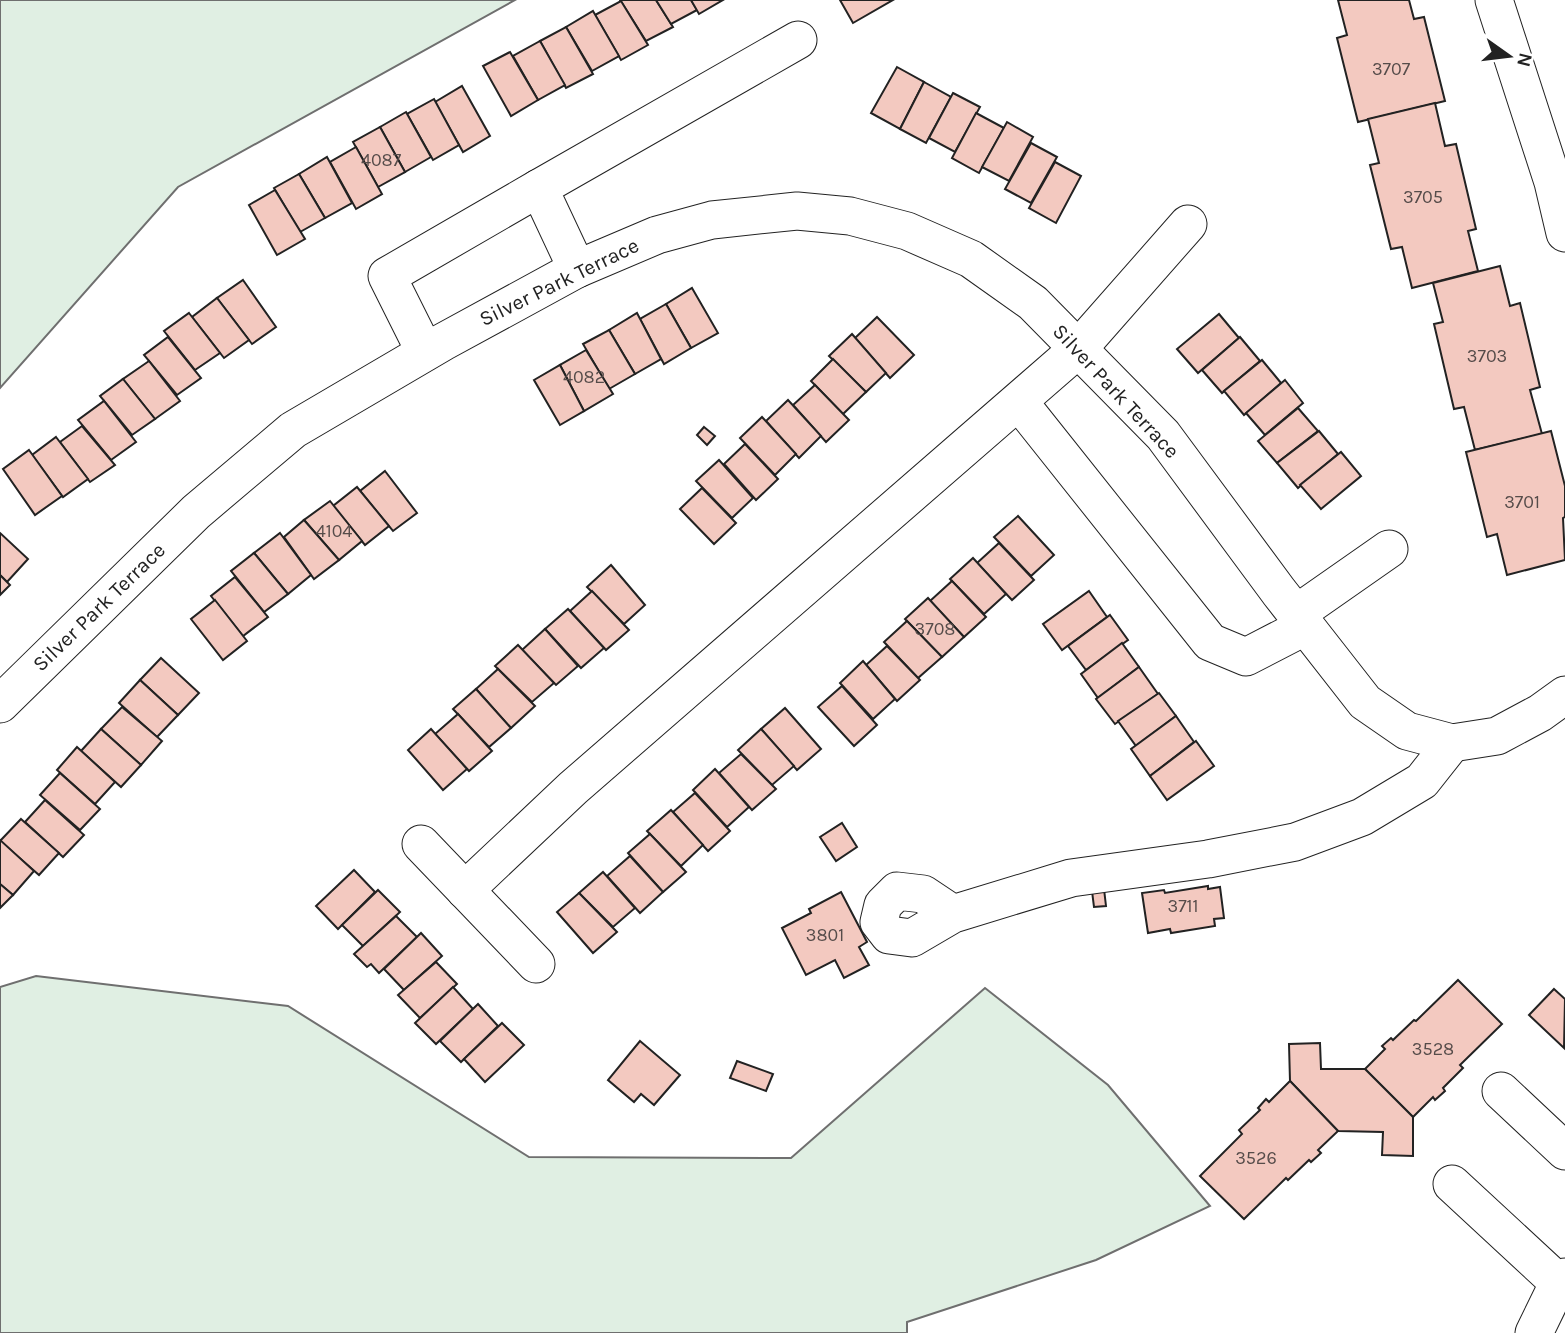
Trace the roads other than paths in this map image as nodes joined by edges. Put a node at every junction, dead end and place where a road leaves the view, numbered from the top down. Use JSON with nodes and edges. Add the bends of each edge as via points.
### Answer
{"nodes":[{"id":1,"x":1494,"y":0,"type":"edge"},
{"id":2,"x":797,"y":40,"type":"dead end"},
{"id":3,"x":539,"y":188,"type":"junction"},
{"id":4,"x":1188,"y":224,"type":"dead end"},
{"id":5,"x":1565,"y":233,"type":"edge"},
{"id":6,"x":576,"y":269,"type":"junction"},
{"id":7,"x":1078,"y":349,"type":"junction"},
{"id":8,"x":425,"y":352,"type":"junction"},
{"id":9,"x":1019,"y":402,"type":"junction"},
{"id":10,"x":1389,"y":549,"type":"dead end"},
{"id":11,"x":1301,"y":620,"type":"junction"},
{"id":12,"x":1565,"y":695,"type":"edge"},
{"id":13,"x":0,"y":704,"type":"edge"},
{"id":14,"x":1452,"y":743,"type":"junction"},
{"id":15,"x":421,"y":844,"type":"dead end"},
{"id":16,"x":466,"y":890,"type":"junction"},
{"id":17,"x":953,"y":914,"type":"dead end"},
{"id":18,"x":536,"y":964,"type":"dead end"},
{"id":19,"x":1501,"y":1091,"type":"dead end"},
{"id":20,"x":1565,"y":1150,"type":"edge"},
{"id":21,"x":1452,"y":1184,"type":"dead end"},
{"id":22,"x":1563,"y":1280,"type":"edge"},
{"id":23,"x":1534,"y":1333,"type":"edge"}],
"edges":[{"from":1,"to":5,"type":"street"},
{"from":2,"to":3,"type":"street"},
{"from":3,"to":6,"type":"street"},
{"from":3,"to":8,"type":"street","via":[[387,276]]},
{"from":4,"to":7,"type":"street"},
{"from":6,"to":7,"type":"street","name":"Silver Park Terrace","via":[[657,235],[712,220],[797,211],[850,216],[907,231],[971,259],[1033,303]]},
{"from":6,"to":8,"type":"street","name":"Silver Park Terrace"},
{"from":7,"to":9,"type":"street"},
{"from":7,"to":11,"type":"street","name":"Silver Park Terrace","via":[[1163,435]]},
{"from":8,"to":13,"type":"street","name":"Silver Park Terrace","via":[[293,430],[197,512]]},
{"from":9,"to":11,"type":"street","via":[[1210,642],[1246,657]]},
{"from":9,"to":16,"type":"street","via":[[573,788]]},
{"from":10,"to":11,"type":"street"},
{"from":11,"to":14,"type":"street","name":"Silver Park Terrace","via":[[1365,702],[1407,732]]},
{"from":12,"to":14,"type":"street","name":"Silver Park Terrace","via":[[1497,736]]},
{"from":14,"to":17,"type":"street","via":[[1422,780],[1362,817],[1295,842],[1071,877]]},
{"from":15,"to":16,"type":"street"},
{"from":16,"to":18,"type":"street"},
{"from":19,"to":20,"type":"street"},
{"from":21,"to":22,"type":"street"},
{"from":22,"to":23,"type":"street"}]}
